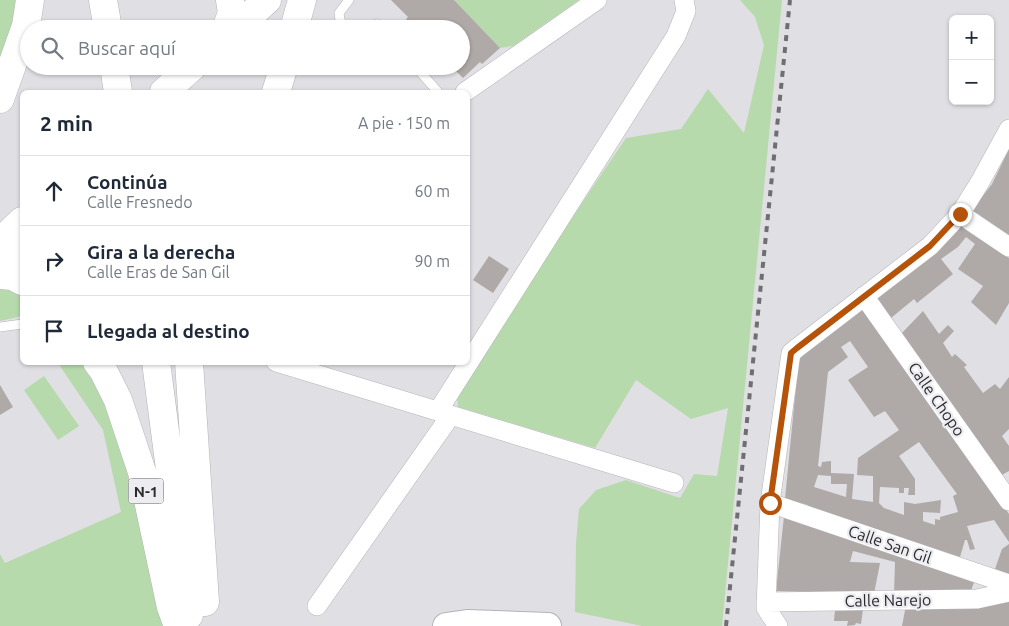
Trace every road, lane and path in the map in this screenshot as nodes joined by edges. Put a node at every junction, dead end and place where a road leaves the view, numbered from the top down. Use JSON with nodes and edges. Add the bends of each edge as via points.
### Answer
{"nodes":[{"id":1,"x":30,"y":0,"type":"edge"},
{"id":2,"x":103,"y":0,"type":"edge"},
{"id":3,"x":230,"y":0,"type":"edge"},
{"id":4,"x":267,"y":0,"type":"edge"},
{"id":5,"x":302,"y":0,"type":"edge"},
{"id":6,"x":349,"y":0,"type":"edge"},
{"id":7,"x":597,"y":0,"type":"edge"},
{"id":8,"x":684,"y":0,"type":"edge"},
{"id":9,"x":27,"y":20,"type":"edge"},
{"id":10,"x":106,"y":20,"type":"edge"},
{"id":11,"x":229,"y":20,"type":"edge"},
{"id":12,"x":245,"y":20,"type":"edge"},
{"id":13,"x":296,"y":20,"type":"edge"},
{"id":14,"x":340,"y":20,"type":"edge"},
{"id":15,"x":20,"y":43,"type":"edge"},
{"id":16,"x":115,"y":75,"type":"edge"},
{"id":17,"x":183,"y":75,"type":"edge"},
{"id":18,"x":281,"y":75,"type":"edge"},
{"id":19,"x":422,"y":75,"type":"edge"},
{"id":20,"x":118,"y":90,"type":"edge"},
{"id":21,"x":167,"y":90,"type":"edge"},
{"id":22,"x":277,"y":90,"type":"edge"},
{"id":23,"x":436,"y":90,"type":"edge"},
{"id":24,"x":468,"y":90,"type":"edge"},
{"id":25,"x":0,"y":99,"type":"edge"},
{"id":26,"x":1009,"y":129,"type":"edge"},
{"id":27,"x":960,"y":214,"type":"junction"},
{"id":28,"x":20,"y":223,"type":"edge"},
{"id":29,"x":1,"y":240,"type":"edge"},
{"id":30,"x":1009,"y":247,"type":"edge"},
{"id":31,"x":20,"y":264,"type":"edge"},
{"id":32,"x":0,"y":275,"type":"edge"},
{"id":33,"x":20,"y":280,"type":"edge"},
{"id":34,"x":864,"y":296,"type":"junction"},
{"id":35,"x":20,"y":324,"type":"edge"},
{"id":36,"x":0,"y":327,"type":"edge"},
{"id":37,"x":98,"y":365,"type":"edge"},
{"id":38,"x":156,"y":365,"type":"edge"},
{"id":39,"x":189,"y":365,"type":"edge"},
{"id":40,"x":286,"y":365,"type":"edge"},
{"id":41,"x":445,"y":413,"type":"junction"},
{"id":42,"x":674,"y":483,"type":"dead end"},
{"id":43,"x":1009,"y":501,"type":"edge"},
{"id":44,"x":770,"y":503,"type":"junction"},
{"id":45,"x":1009,"y":584,"type":"edge"},
{"id":46,"x":1009,"y":592,"type":"edge"},
{"id":47,"x":766,"y":602,"type":"junction"},
{"id":48,"x":317,"y":606,"type":"dead end"},
{"id":49,"x":178,"y":626,"type":"edge"},
{"id":50,"x":191,"y":626,"type":"edge"},
{"id":51,"x":204,"y":626,"type":"edge"},
{"id":52,"x":446,"y":626,"type":"edge"},
{"id":53,"x":548,"y":626,"type":"edge"},
{"id":54,"x":778,"y":626,"type":"edge"}],
"edges":[{"from":1,"to":9,"type":"main road"},
{"from":2,"to":10,"type":"main road"},
{"from":3,"to":11,"type":"main road"},
{"from":4,"to":12,"type":"main road"},
{"from":5,"to":13,"type":"main road"},
{"from":6,"to":14,"type":"lane","via":[[339,13]]},
{"from":7,"to":24,"type":"street"},
{"from":8,"to":41,"type":"street","via":[[686,11],[676,36]]},
{"from":15,"to":25,"type":"main road"},
{"from":16,"to":20,"type":"main road"},
{"from":17,"to":21,"type":"main road"},
{"from":18,"to":22,"type":"main road"},
{"from":19,"to":23,"type":"lane"},
{"from":26,"to":27,"type":"street"},
{"from":27,"to":30,"type":"street"},
{"from":27,"to":34,"type":"street","via":[[930,246]]},
{"from":28,"to":29,"type":"main road"},
{"from":29,"to":31,"type":"main road"},
{"from":32,"to":33,"type":"main road"},
{"from":34,"to":43,"type":"street","name":"Calle Chopo"},
{"from":34,"to":44,"type":"street","via":[[790,356]]},
{"from":35,"to":36,"type":"lane"},
{"from":37,"to":49,"type":"main road","number":"N-1","via":[[118,400],[142,472]]},
{"from":38,"to":50,"type":"main road","number":"N-1"},
{"from":39,"to":51,"type":"main road"},
{"from":40,"to":41,"type":"street"},
{"from":41,"to":42,"type":"street"},
{"from":41,"to":48,"type":"street"},
{"from":44,"to":45,"type":"street","name":"Calle San Gil"},
{"from":44,"to":47,"type":"street"},
{"from":46,"to":47,"type":"street","name":"Calle Narejo","via":[[977,599]]},
{"from":47,"to":54,"type":"street","via":[[766,608]]},
{"from":52,"to":53,"type":"street","via":[[467,623]]}]}
